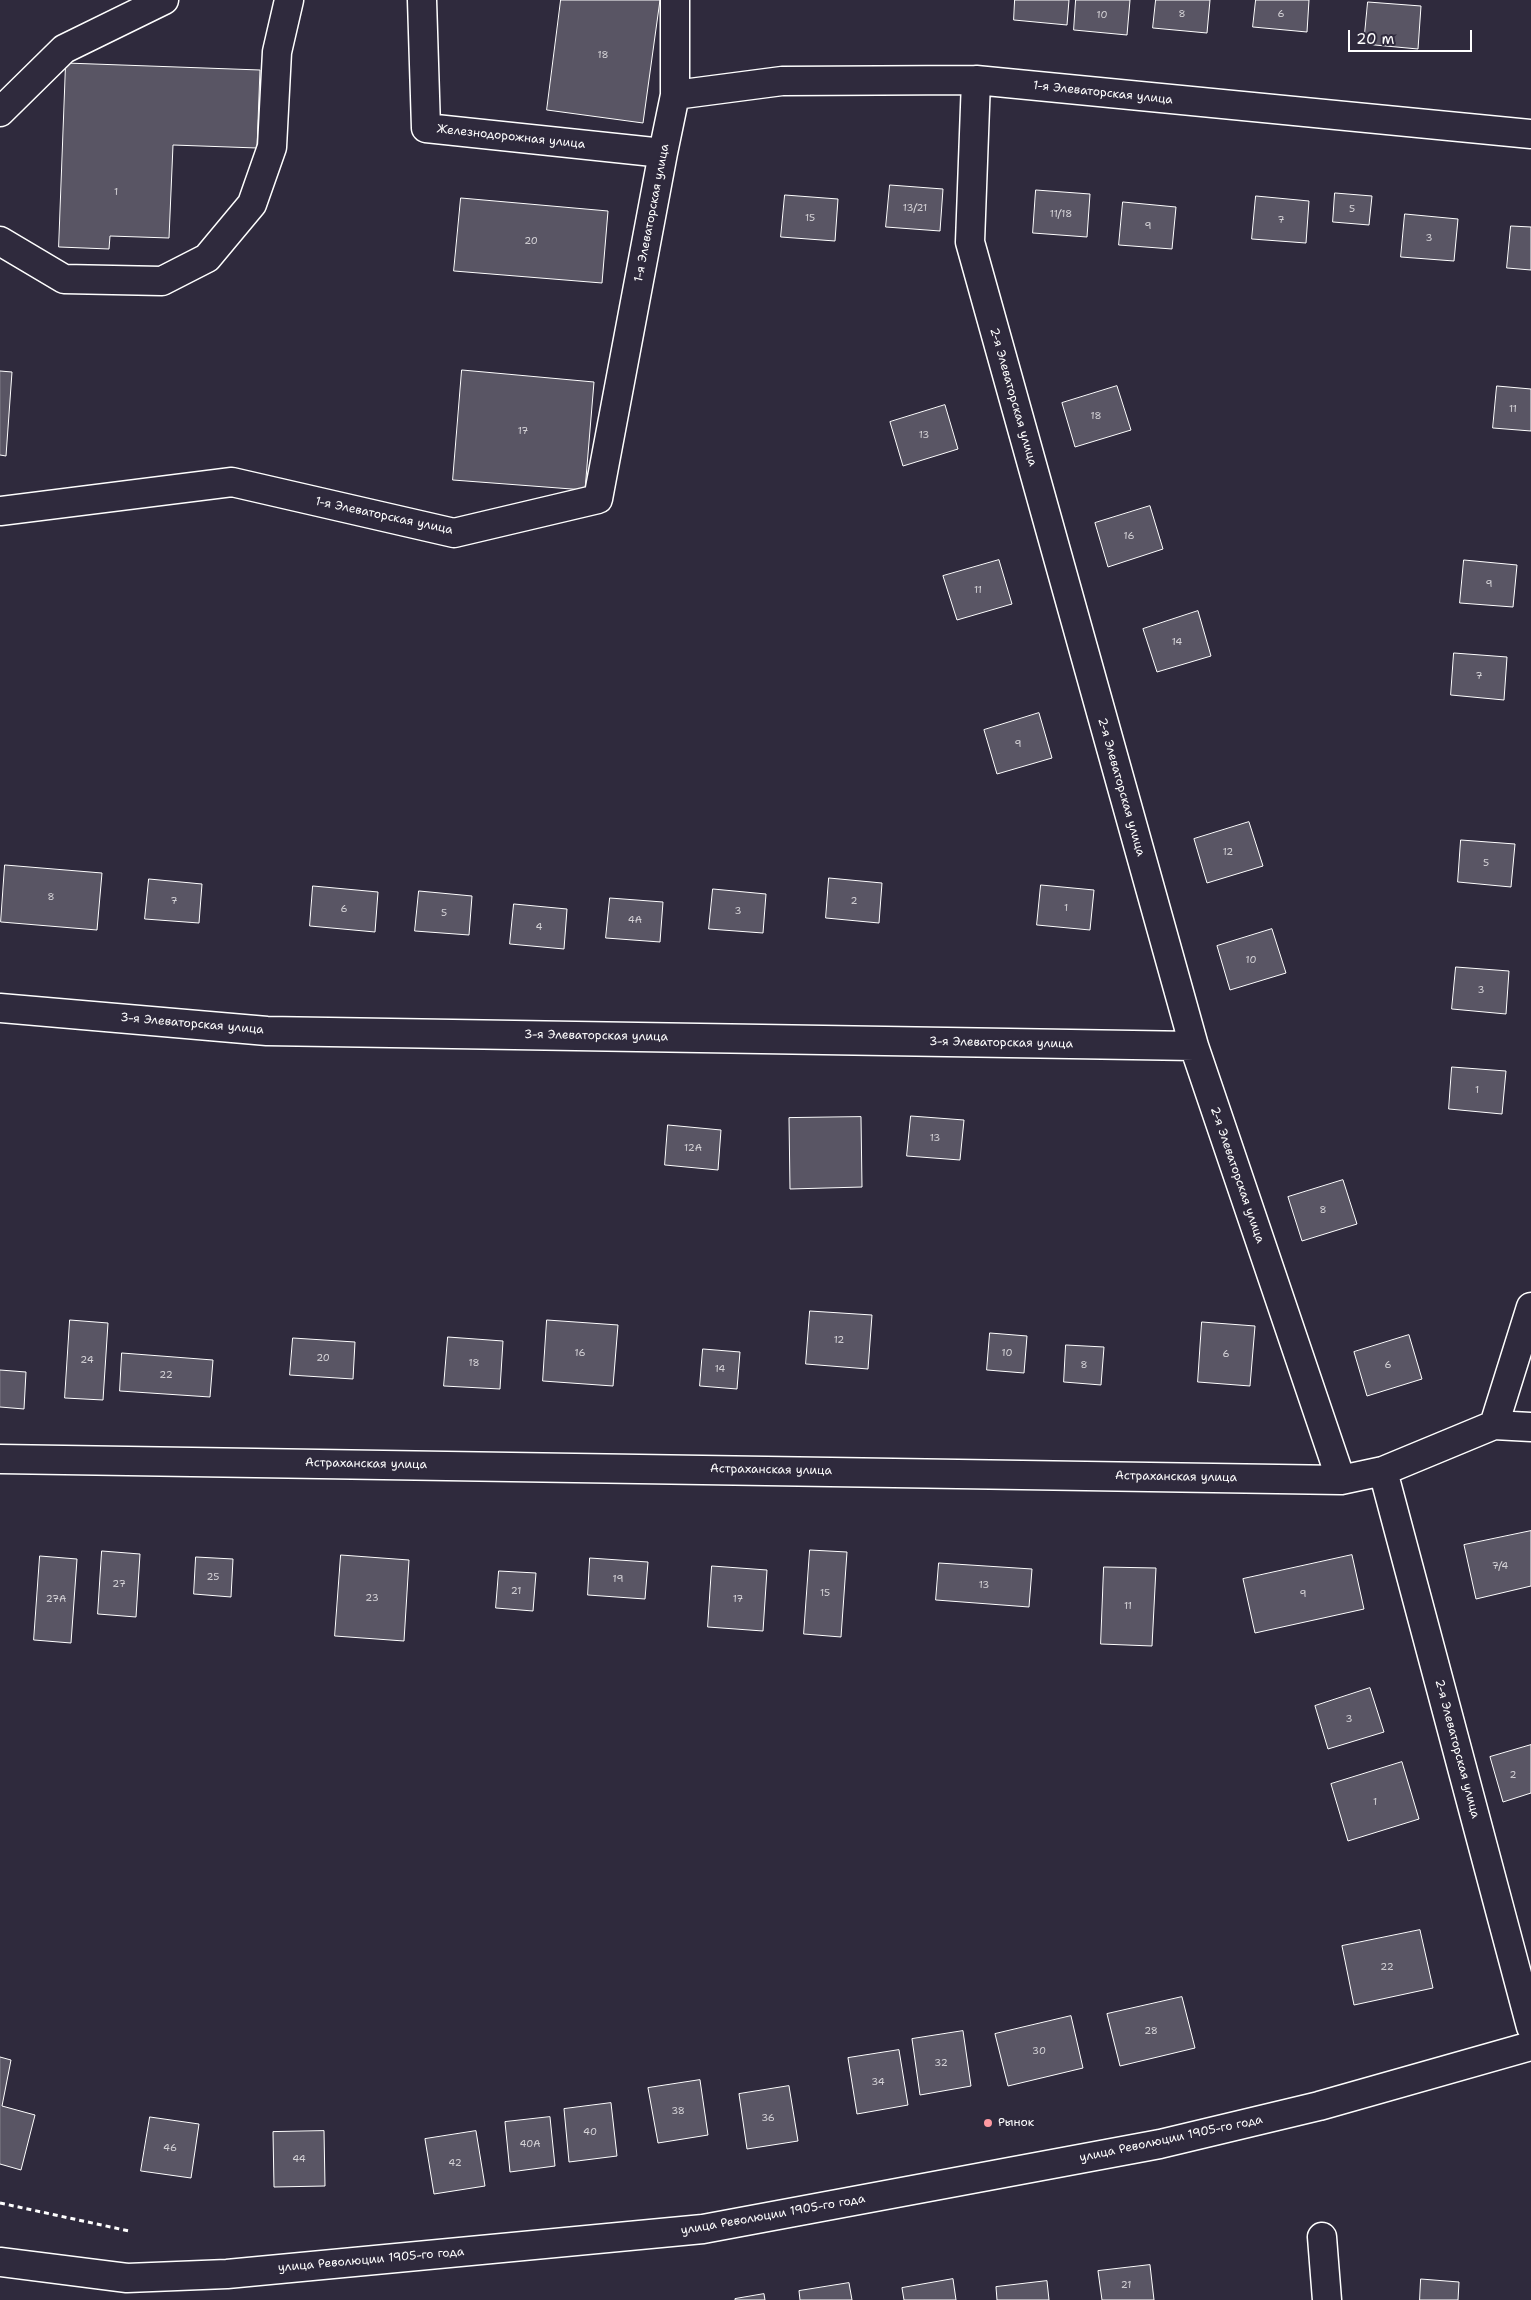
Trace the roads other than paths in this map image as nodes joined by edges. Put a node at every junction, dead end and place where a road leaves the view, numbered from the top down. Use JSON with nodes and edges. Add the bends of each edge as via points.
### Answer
{"nodes":[{"id":1,"x":164,"y":0,"type":"edge"},
{"id":2,"x":288,"y":0,"type":"edge"},
{"id":3,"x":422,"y":0,"type":"edge"},
{"id":4,"x":675,"y":0,"type":"edge"},
{"id":5,"x":976,"y":80,"type":"junction"},
{"id":6,"x":676,"y":95,"type":"junction"},
{"id":7,"x":0,"y":112,"type":"edge"},
{"id":8,"x":1531,"y":134,"type":"edge"},
{"id":9,"x":662,"y":153,"type":"junction"},
{"id":10,"x":0,"y":241,"type":"edge"},
{"id":11,"x":0,"y":511,"type":"edge"},
{"id":12,"x":0,"y":1008,"type":"edge"},
{"id":13,"x":1194,"y":1046,"type":"junction"},
{"id":14,"x":1531,"y":1307,"type":"edge"},
{"id":15,"x":1494,"y":1425,"type":"junction"},
{"id":16,"x":1531,"y":1426,"type":"edge"},
{"id":17,"x":0,"y":1460,"type":"edge"},
{"id":18,"x":1383,"y":1471,"type":"junction"},
{"id":19,"x":1341,"y":1480,"type":"junction"},
{"id":20,"x":1531,"y":2027,"type":"edge"},
{"id":21,"x":1531,"y":2046,"type":"edge"},
{"id":22,"x":1322,"y":2237,"type":"dead end"},
{"id":23,"x":0,"y":2262,"type":"edge"},
{"id":24,"x":128,"y":2289,"type":"edge"},
{"id":25,"x":1326,"y":2300,"type":"edge"}],
"edges":[{"from":1,"to":7,"type":"street","via":[[64,49]]},
{"from":2,"to":10,"type":"street","via":[[277,52],[272,147],[252,204],[207,258],[162,281],[64,279]]},
{"from":3,"to":9,"type":"street","name":"Железнодорожная улица","via":[[426,128]]},
{"from":4,"to":6,"type":"street","name":"1-я Элеваторская улица"},
{"from":5,"to":6,"type":"street","name":"1-я Элеваторская улица","via":[[782,82]]},
{"from":5,"to":8,"type":"street","name":"1-я Элеваторская улица"},
{"from":5,"to":13,"type":"street","name":"2-я Элеваторская улица","via":[[970,242]]},
{"from":6,"to":9,"type":"street","name":"1-я Элеваторская улица"},
{"from":9,"to":11,"type":"street","name":"1-я Элеваторская улица","via":[[598,499],[454,533],[232,482]]},
{"from":12,"to":13,"type":"street","name":"3-я Элеваторская улица","via":[[268,1031]]},
{"from":13,"to":19,"type":"street","name":"2-я Элеваторская улица"},
{"from":14,"to":15,"type":"street"},
{"from":15,"to":16,"type":"street","name":"Астраханская улица"},
{"from":15,"to":18,"type":"street","name":"Астраханская улица"},
{"from":17,"to":19,"type":"street","name":"Астраханская улица"},
{"from":18,"to":19,"type":"street","name":"Астраханская улица"},
{"from":18,"to":20,"type":"street","name":"2-я Элеваторская улица"},
{"from":21,"to":24,"type":"street","name":"улица Революции 1905-го года","via":[[1319,2106],[1160,2144],[703,2229],[227,2274]]},
{"from":22,"to":25,"type":"street"},
{"from":23,"to":24,"type":"street","name":"улица Революции 1905-го года"}]}
